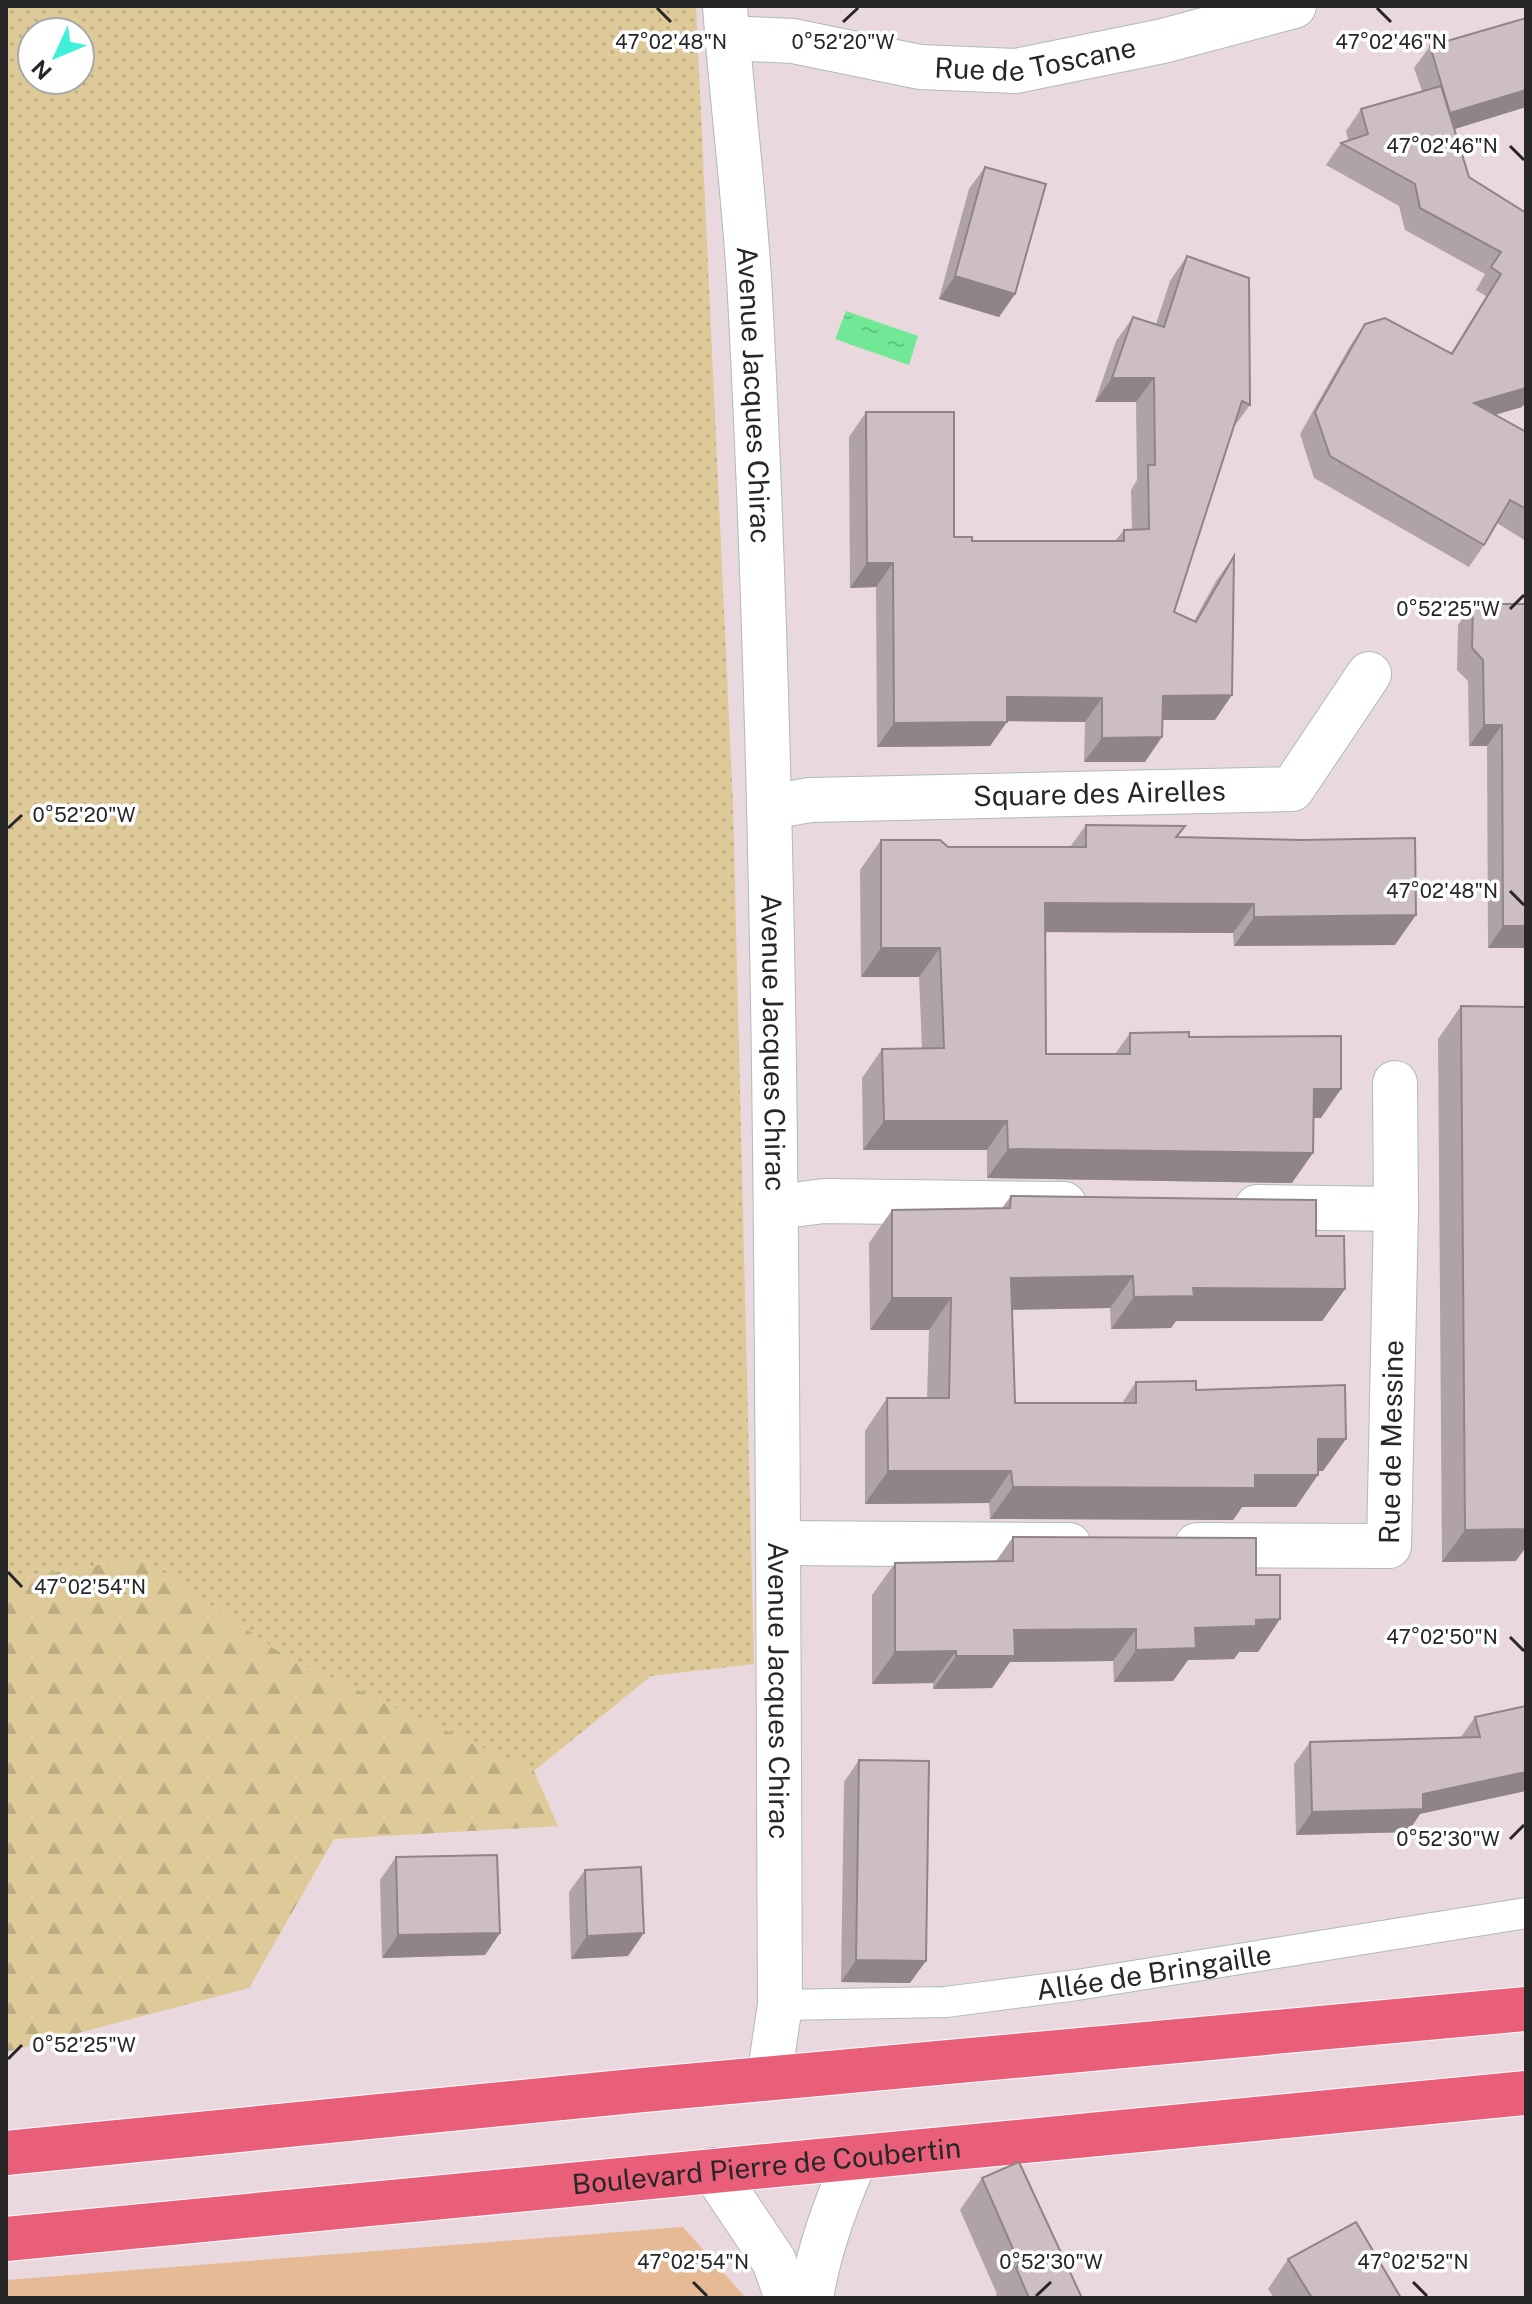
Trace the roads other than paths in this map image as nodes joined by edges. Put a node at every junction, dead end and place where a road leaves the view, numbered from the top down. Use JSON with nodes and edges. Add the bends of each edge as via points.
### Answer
{"nodes":[{"id":1,"x":1294,"y":6,"type":"edge"},
{"id":2,"x":726,"y":22,"type":"edge"},
{"id":3,"x":1369,"y":674,"type":"dead end"},
{"id":4,"x":770,"y":807,"type":"junction"},
{"id":5,"x":1395,"y":1083,"type":"dead end"},
{"id":6,"x":1110,"y":1205,"type":"edge"},
{"id":7,"x":777,"y":1207,"type":"junction"},
{"id":8,"x":1221,"y":1207,"type":"edge"},
{"id":9,"x":1396,"y":1209,"type":"junction"},
{"id":10,"x":779,"y":1543,"type":"junction"},
{"id":11,"x":1108,"y":1545,"type":"edge"},
{"id":12,"x":1154,"y":1545,"type":"edge"},
{"id":13,"x":1526,"y":1913,"type":"edge"},
{"id":14,"x":780,"y":2005,"type":"junction"},
{"id":15,"x":1526,"y":2009,"type":"edge"},
{"id":16,"x":769,"y":2078,"type":"junction"},
{"id":17,"x":1526,"y":2093,"type":"edge"},
{"id":18,"x":6,"y":2153,"type":"edge"},
{"id":19,"x":856,"y":2157,"type":"junction"},
{"id":20,"x":713,"y":2170,"type":"junction"},
{"id":21,"x":6,"y":2239,"type":"edge"},
{"id":22,"x":787,"y":2298,"type":"edge"},
{"id":23,"x":811,"y":2298,"type":"edge"}],
"edges":[{"from":1,"to":2,"type":"street","name":"Rue de Toscane","via":[[1163,41],[1016,71],[920,67]]},
{"from":2,"to":4,"type":"street","name":"Avenue Jacques Chirac","via":[[750,291]]},
{"from":3,"to":4,"type":"street","name":"Square des Airelles","via":[[1292,789],[810,800]]},
{"from":4,"to":7,"type":"street","name":"Avenue Jacques Chirac"},
{"from":5,"to":9,"type":"street","name":"Rue de Messine"},
{"from":6,"to":7,"type":"street","via":[[824,1201]]},
{"from":7,"to":10,"type":"street","name":"Avenue Jacques Chirac"},
{"from":8,"to":9,"type":"street"},
{"from":9,"to":12,"type":"street","name":"Rue de Messine","via":[[1389,1546]]},
{"from":10,"to":11,"type":"street"},
{"from":10,"to":14,"type":"street","name":"Avenue Jacques Chirac"},
{"from":13,"to":14,"type":"lane","name":"Allée de Bringaille","via":[[961,2000]]},
{"from":14,"to":16,"type":"street","name":"Avenue Jacques Chirac"},
{"from":15,"to":16,"type":"main road"},
{"from":16,"to":18,"type":"main road"},
{"from":17,"to":19,"type":"main road","name":"Boulevard Pierre de Coubertin"},
{"from":19,"to":20,"type":"main road","name":"Boulevard Pierre de Coubertin"},
{"from":19,"to":23,"type":"street","via":[[831,2214]]},
{"from":20,"to":21,"type":"main road","name":"Boulevard Pierre de Coubertin"},
{"from":20,"to":22,"type":"street","via":[[774,2261]]}]}
